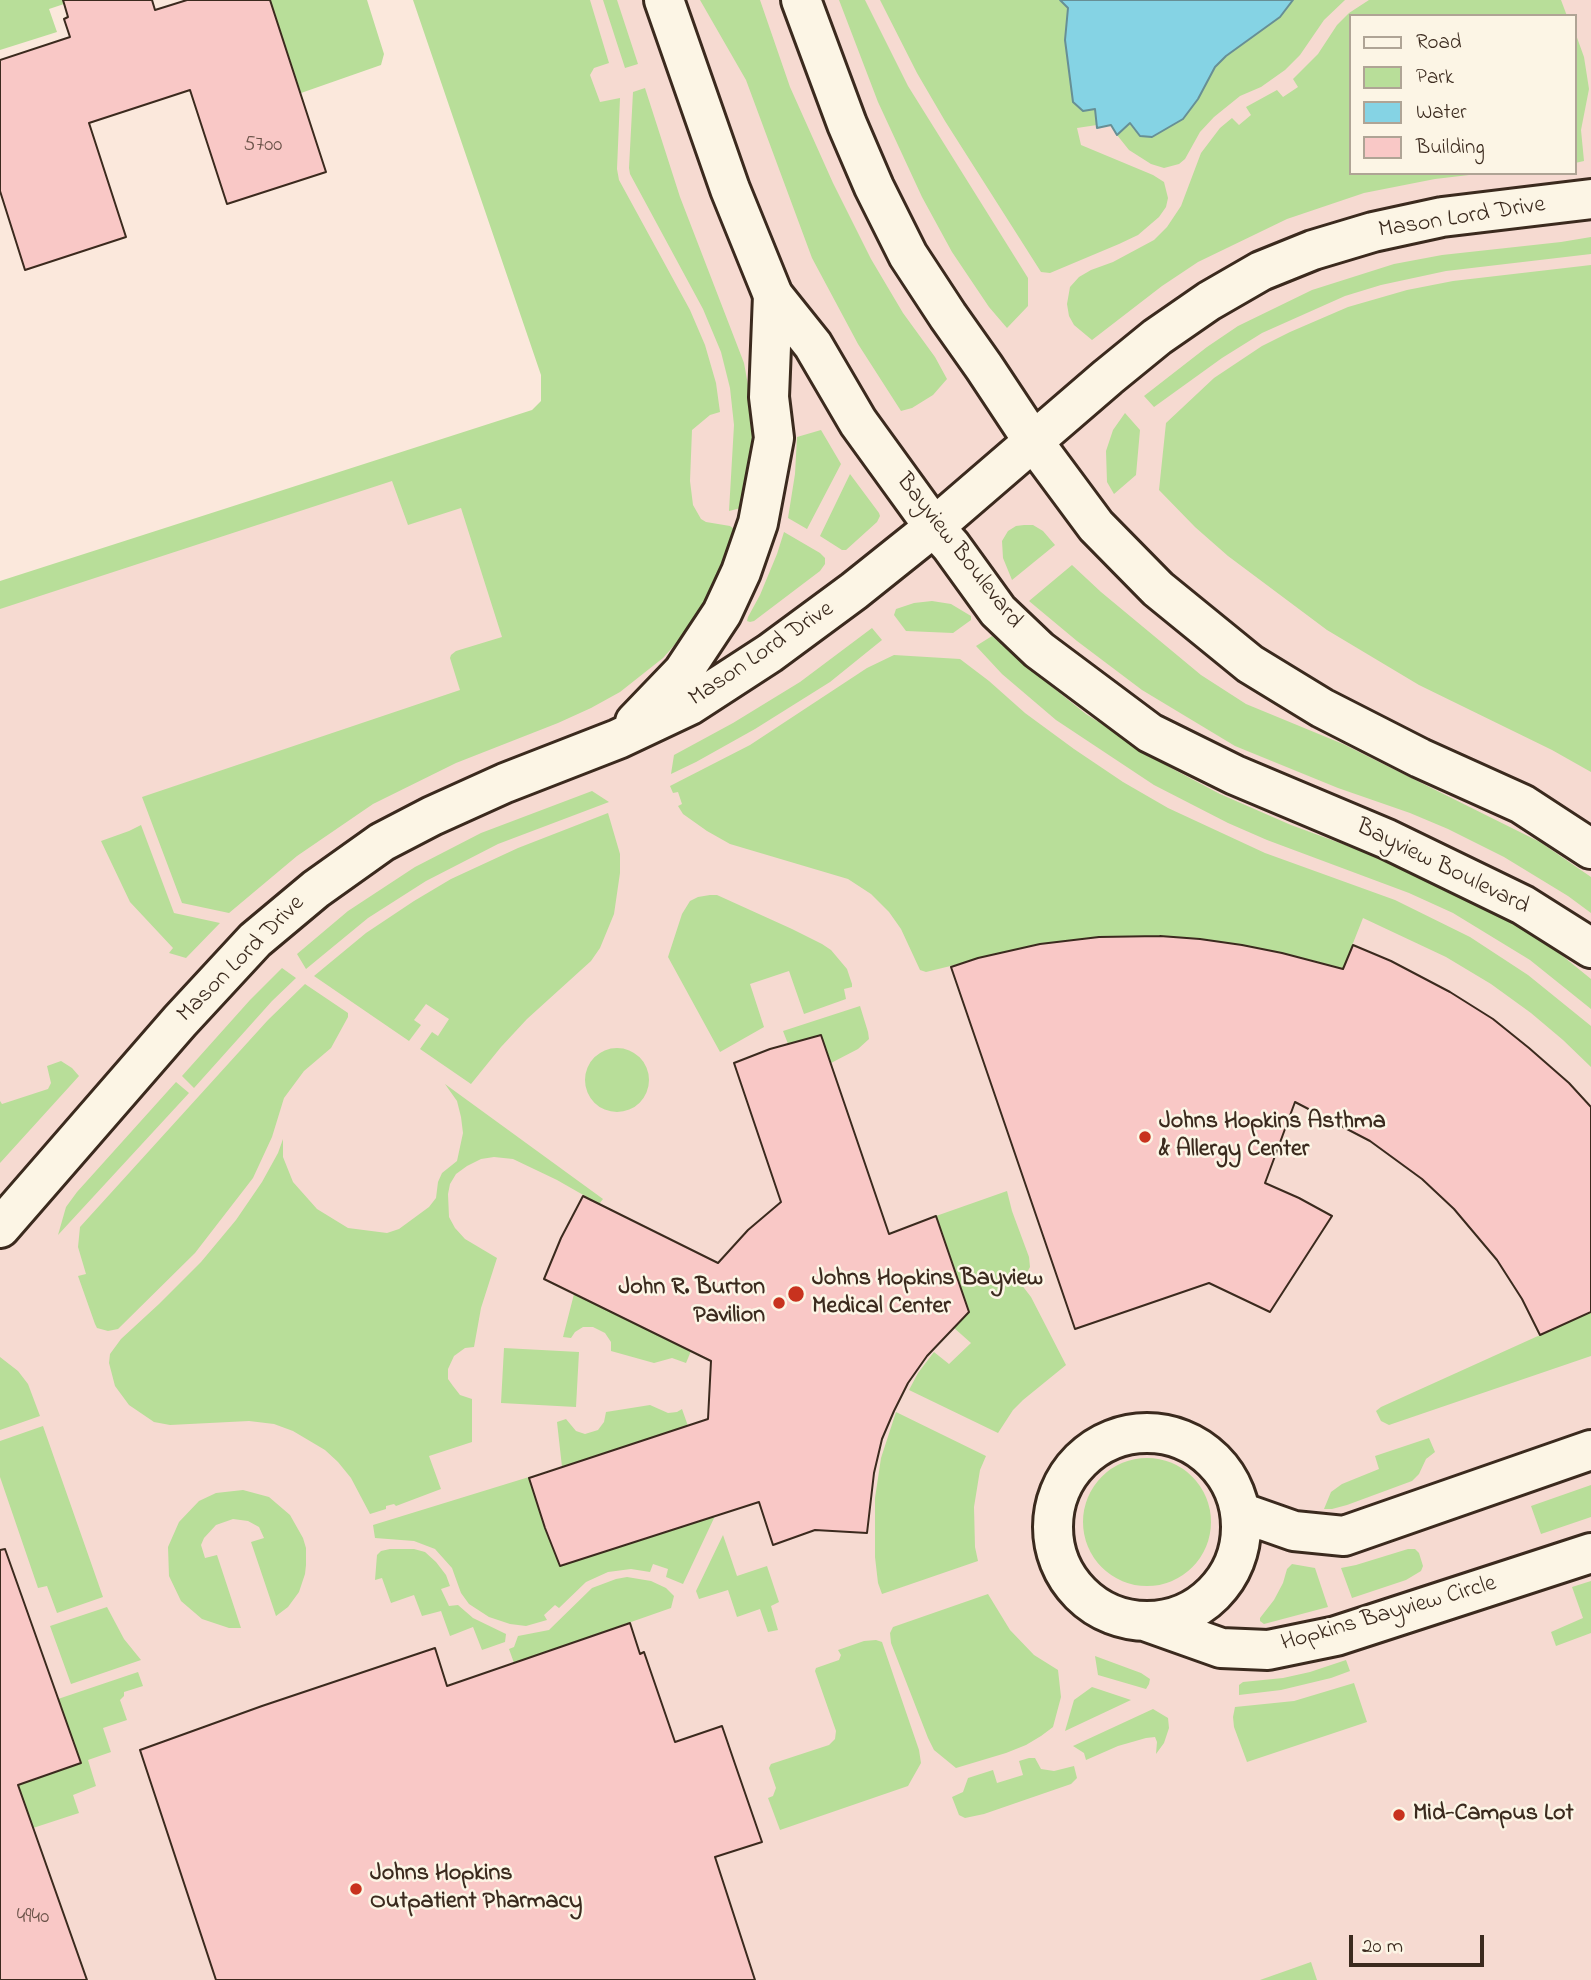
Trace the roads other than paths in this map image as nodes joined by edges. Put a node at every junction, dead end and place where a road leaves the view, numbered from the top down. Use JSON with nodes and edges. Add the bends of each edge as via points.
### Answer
{"nodes":[{"id":1,"x":664,"y":0,"type":"edge"},
{"id":2,"x":801,"y":0,"type":"edge"},
{"id":3,"x":1591,"y":200,"type":"edge"},
{"id":4,"x":773,"y":295,"type":"junction"},
{"id":5,"x":1033,"y":441,"type":"junction"},
{"id":6,"x":934,"y":527,"type":"junction"},
{"id":7,"x":618,"y":739,"type":"junction"},
{"id":8,"x":1591,"y":849,"type":"edge"},
{"id":9,"x":1591,"y":948,"type":"edge"},
{"id":10,"x":0,"y":1228,"type":"edge"},
{"id":11,"x":1591,"y":1450,"type":"edge"},
{"id":12,"x":1240,"y":1512,"type":"junction"},
{"id":13,"x":1591,"y":1553,"type":"edge"},
{"id":14,"x":1144,"y":1621,"type":"junction"}],
"edges":[{"from":1,"to":4,"type":"street","name":"Bayview Boulevard","via":[[730,189]]},
{"from":2,"to":5,"type":"street","via":[[847,124],[908,255]]},
{"from":3,"to":5,"type":"street","name":"Mason Lord Drive","via":[[1442,217],[1373,232],[1261,271],[1157,337]]},
{"from":4,"to":6,"type":"street","name":"Bayview Boulevard","via":[[813,345],[858,422]]},
{"from":4,"to":7,"type":"street","via":[[769,397],[774,438],[758,523],[741,572],[722,613],[683,672]]},
{"from":5,"to":6,"type":"street","name":"Mason Lord Drive"},
{"from":5,"to":8,"type":"street","via":[[1096,526],[1158,589],[1250,664],[1322,708],[1522,804]]},
{"from":6,"to":7,"type":"street","name":"Mason Lord Drive","via":[[769,653],[690,705]]},
{"from":6,"to":9,"type":"street","name":"Bayview Boulevard","via":[[998,611],[1039,650],[1150,733],[1523,905]]},
{"from":7,"to":10,"type":"street","name":"Mason Lord Drive","via":[[432,816],[382,842],[316,889],[255,940]]},
{"from":11,"to":12,"type":"street","via":[[1344,1536],[1294,1531]]},
{"from":12,"to":14,"type":"street","name":"Hopkins Bayview Circle","via":[[1241,1540],[1234,1566],[1218,1589],[1197,1607],[1172,1618]]},
{"from":12,"to":14,"type":"street","name":"Hopkins Bayview Circle","via":[[1230,1481],[1209,1456],[1181,1439],[1149,1433],[1117,1437],[1088,1454],[1066,1478],[1054,1509],[1053,1541],[1064,1573],[1085,1598],[1112,1615]]},
{"from":13,"to":14,"type":"street","name":"Hopkins Bayview Circle","via":[[1336,1636],[1268,1650],[1221,1648]]}]}
